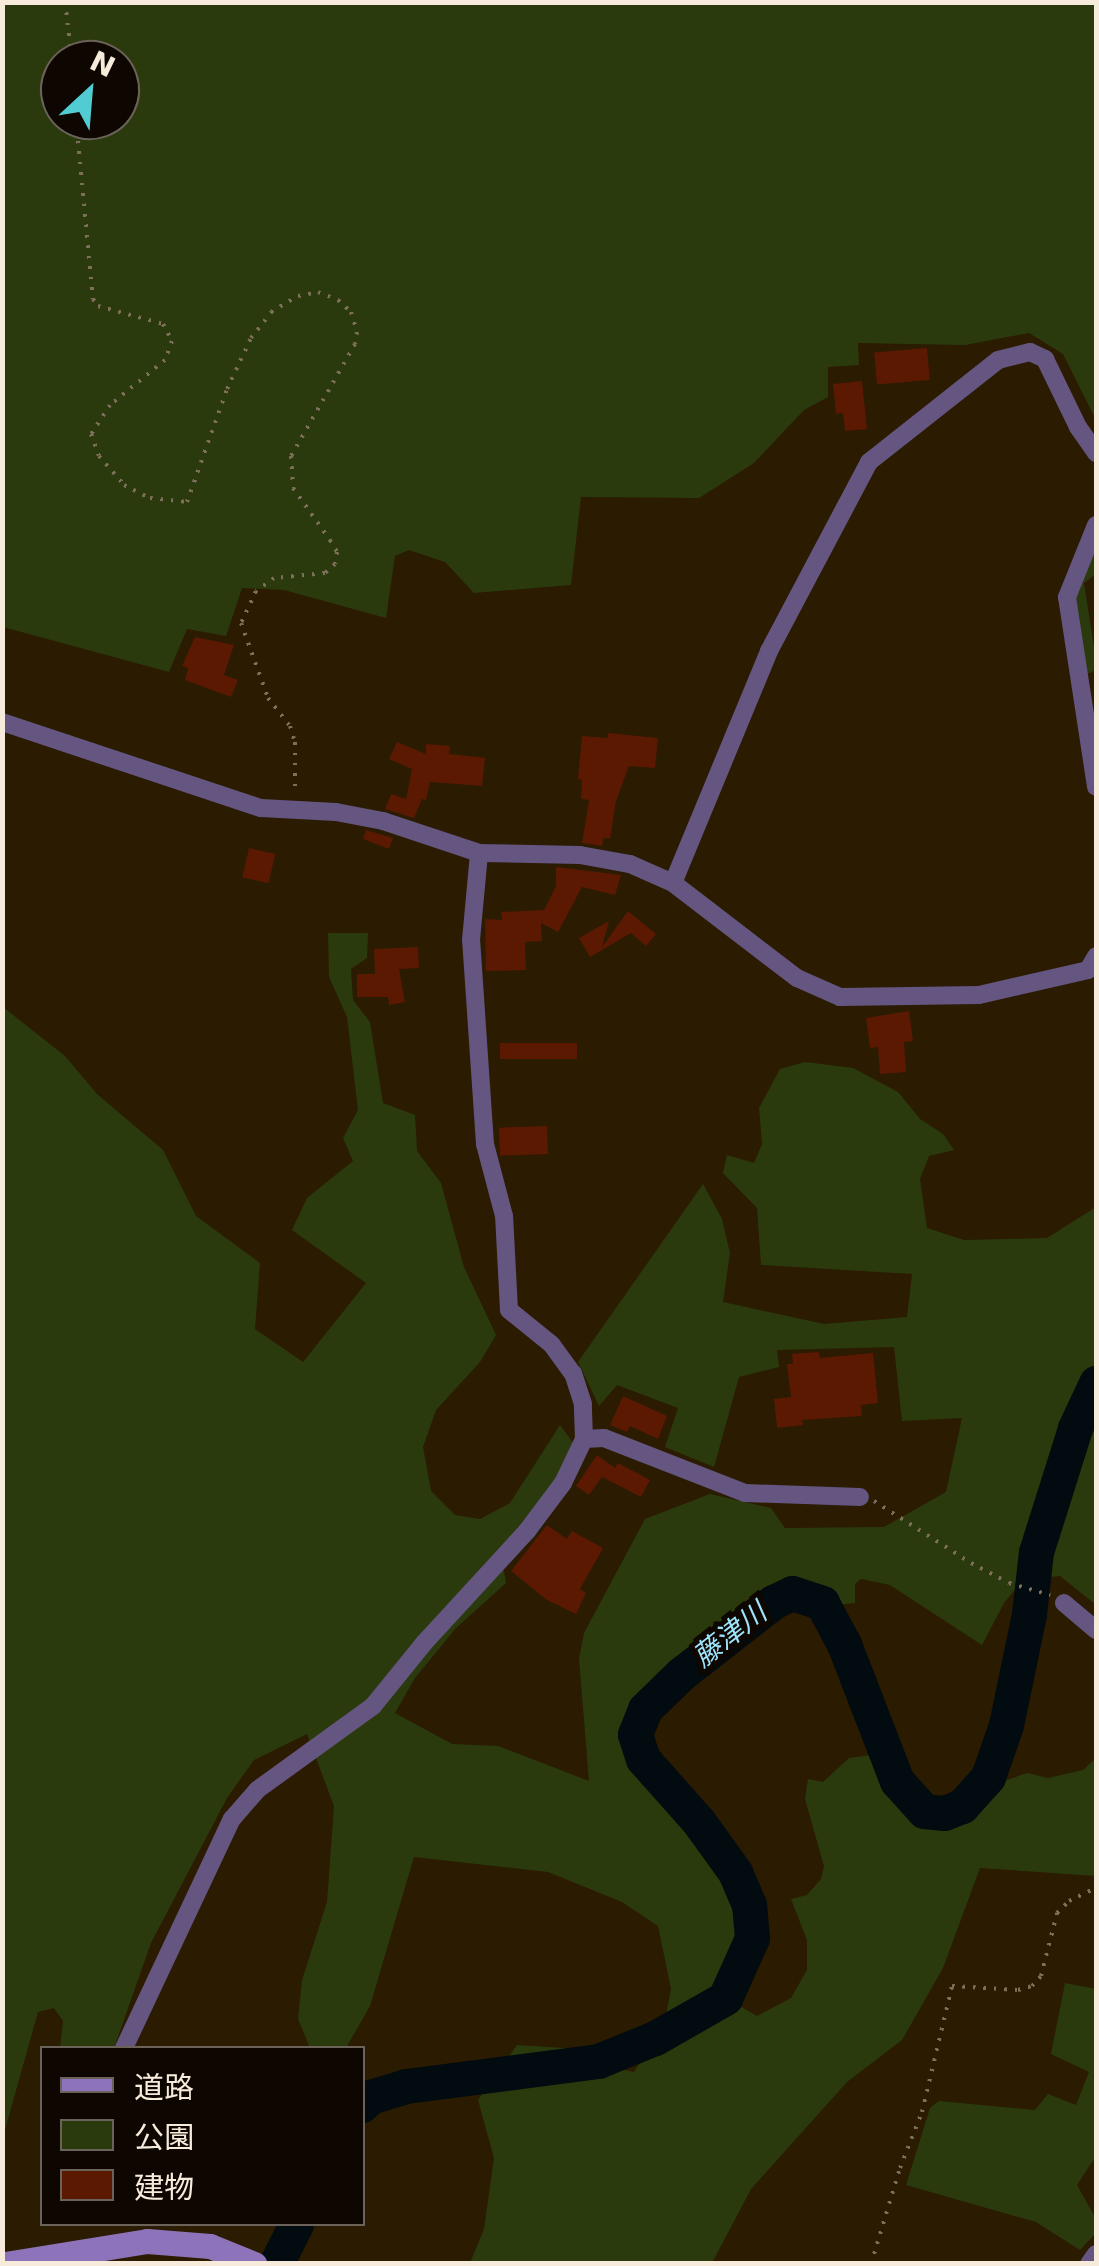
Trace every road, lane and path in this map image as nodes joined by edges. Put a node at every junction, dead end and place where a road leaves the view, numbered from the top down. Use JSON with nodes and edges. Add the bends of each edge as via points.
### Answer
{"nodes":[{"id":1,"x":65,"y":2,"type":"edge"},
{"id":2,"x":70,"y":40,"type":"edge"},
{"id":3,"x":78,"y":140,"type":"edge"},
{"id":4,"x":1096,"y":454,"type":"edge"},
{"id":5,"x":1096,"y":525,"type":"edge"},
{"id":6,"x":2,"y":722,"type":"edge"},
{"id":7,"x":1096,"y":787,"type":"edge"},
{"id":8,"x":295,"y":808,"type":"junction"},
{"id":9,"x":479,"y":853,"type":"junction"},
{"id":10,"x":672,"y":882,"type":"junction"},
{"id":11,"x":1096,"y":956,"type":"edge"},
{"id":12,"x":584,"y":1438,"type":"junction"},
{"id":13,"x":860,"y":1497,"type":"joint"},
{"id":14,"x":1046,"y":1593,"type":"dead end"},
{"id":15,"x":1064,"y":1603,"type":"dead end"},
{"id":16,"x":1096,"y":1630,"type":"edge"},
{"id":17,"x":1096,"y":1888,"type":"edge"},
{"id":18,"x":125,"y":2046,"type":"edge"},
{"id":19,"x":147,"y":2232,"type":"edge"},
{"id":20,"x":1096,"y":2254,"type":"edge"},
{"id":21,"x":245,"y":2259,"type":"edge"},
{"id":22,"x":4,"y":2264,"type":"edge"},
{"id":23,"x":871,"y":2264,"type":"edge"},
{"id":24,"x":1089,"y":2264,"type":"edge"}],
"edges":[{"from":1,"to":2,"type":"path"},
{"from":3,"to":8,"type":"path","via":[[93,298],[98,306],[163,324],[172,342],[165,360],[110,405],[91,434],[99,456],[124,485],[150,498],[187,502],[227,389],[250,338],[271,312],[318,292],[351,312],[354,344],[291,456],[294,488],[330,540],[335,564],[325,574],[274,578],[256,591],[241,623],[268,698],[295,742]]},
{"from":4,"to":10,"type":"street","via":[[1045,359],[1030,352],[998,360],[870,462],[768,651]]},
{"from":5,"to":7,"type":"street","via":[[1067,596]]},
{"from":6,"to":8,"type":"street","via":[[231,799]]},
{"from":8,"to":9,"type":"street","via":[[383,821]]},
{"from":9,"to":10,"type":"street","via":[[580,855],[630,864]]},
{"from":9,"to":12,"type":"street","via":[[471,940],[485,1144],[504,1216],[510,1310],[551,1344],[573,1374]]},
{"from":10,"to":11,"type":"street","via":[[797,978],[840,997],[979,995],[1088,970]]},
{"from":12,"to":13,"type":"street","via":[[604,1438],[745,1493]]},
{"from":12,"to":18,"type":"street","via":[[564,1483],[527,1532],[373,1706],[257,1790],[232,1819]]},
{"from":13,"to":14,"type":"path","via":[[1009,1583]]},
{"from":15,"to":16,"type":"street"},
{"from":17,"to":23,"type":"path","via":[[1057,1914],[1041,1976],[1032,1986],[952,1986],[922,2112]]},
{"from":19,"to":21,"type":"main road"},
{"from":19,"to":22,"type":"main road"},
{"from":20,"to":24,"type":"street"}]}
